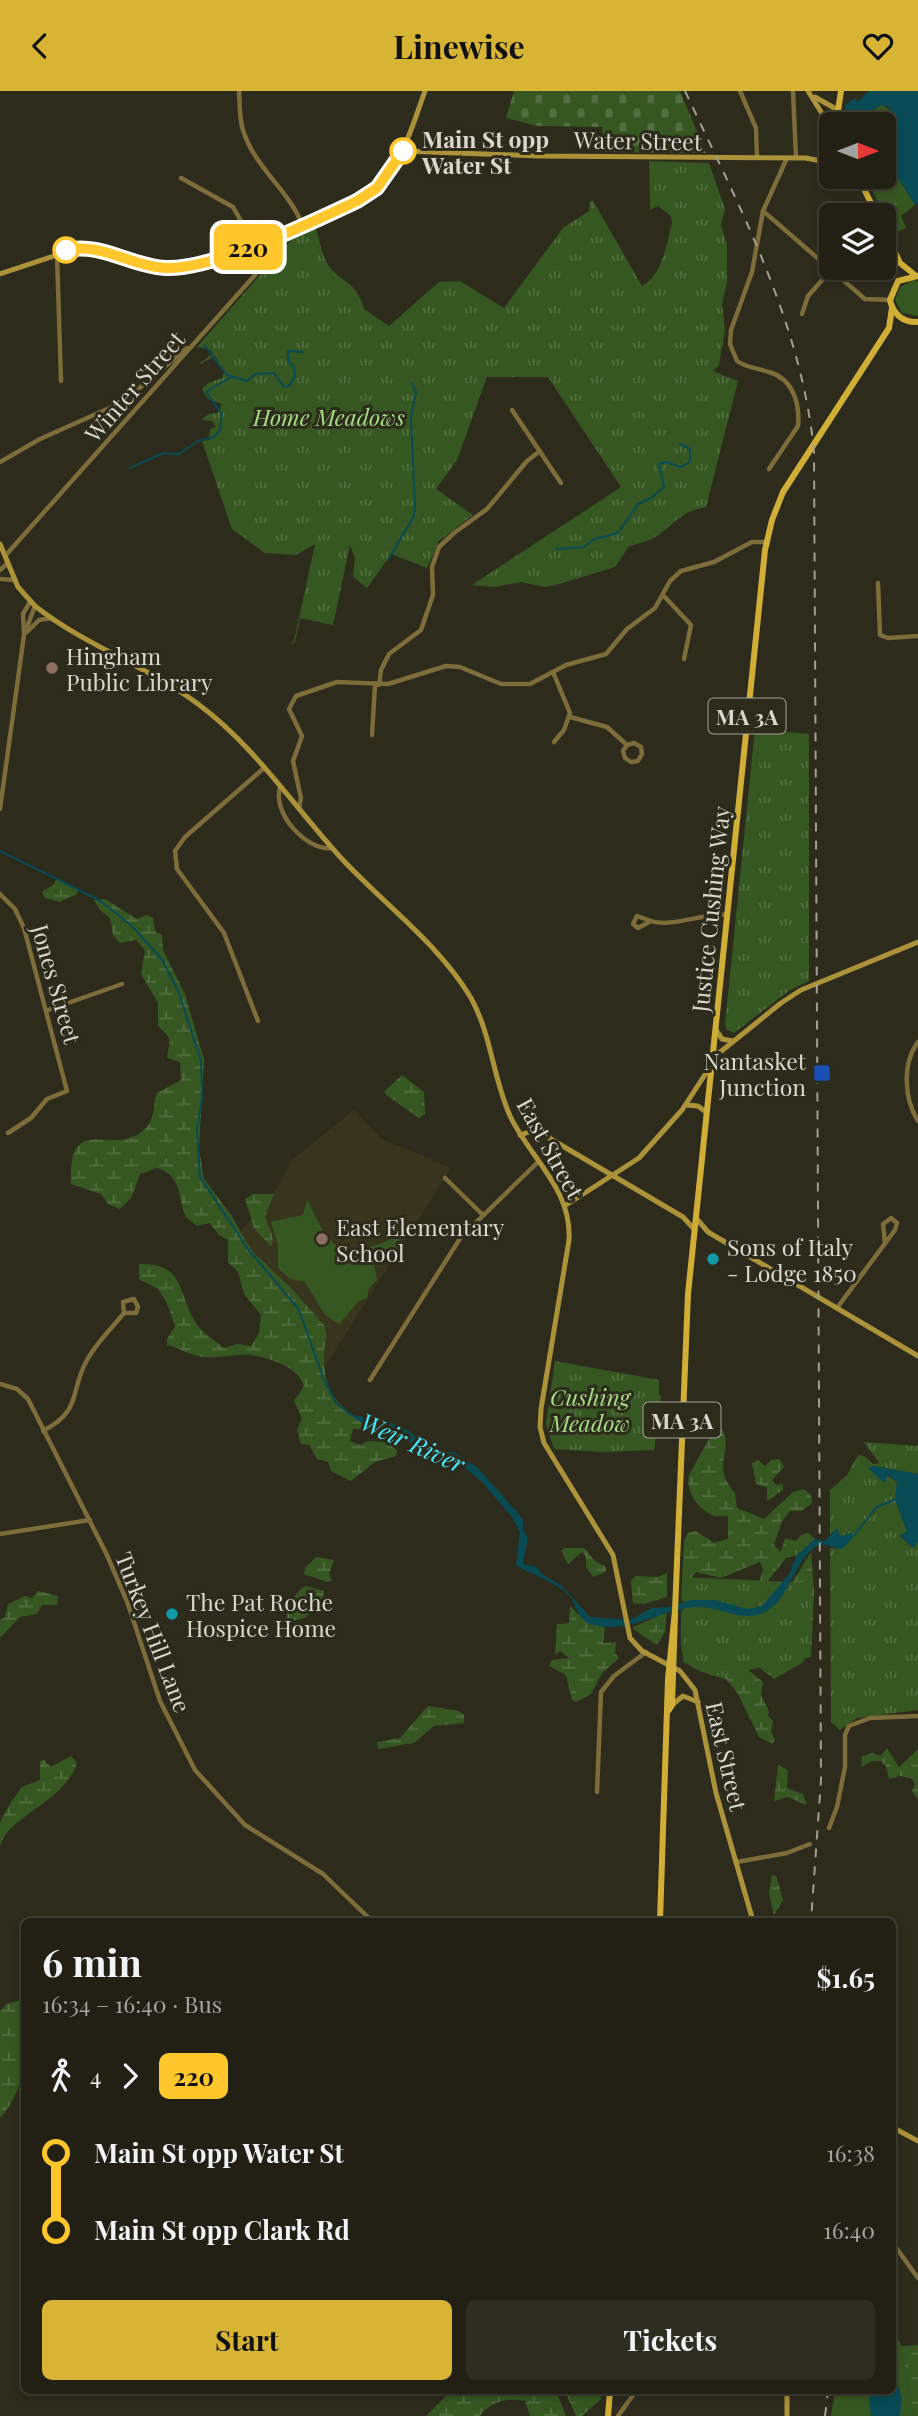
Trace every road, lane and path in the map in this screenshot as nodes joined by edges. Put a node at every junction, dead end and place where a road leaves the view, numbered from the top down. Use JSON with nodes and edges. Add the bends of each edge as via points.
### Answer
{"nodes":[{"id":1,"x":239,"y":91,"type":"edge"},
{"id":2,"x":425,"y":91,"type":"edge"},
{"id":3,"x":740,"y":91,"type":"edge"},
{"id":4,"x":793,"y":91,"type":"edge"},
{"id":5,"x":808,"y":91,"type":"edge"},
{"id":6,"x":841,"y":91,"type":"edge"},
{"id":7,"x":816,"y":100,"type":"junction"},
{"id":8,"x":836,"y":109,"type":"joint"},
{"id":9,"x":822,"y":112,"type":"edge"},
{"id":10,"x":403,"y":151,"type":"junction"},
{"id":11,"x":787,"y":158,"type":"junction"},
{"id":12,"x":796,"y":158,"type":"junction"},
{"id":13,"x":757,"y":159,"type":"junction"},
{"id":14,"x":819,"y":161,"type":"edge"},
{"id":15,"x":181,"y":178,"type":"dead end"},
{"id":16,"x":763,"y":211,"type":"junction"},
{"id":17,"x":302,"y":225,"type":"junction"},
{"id":18,"x":280,"y":234,"type":"junction"},
{"id":19,"x":254,"y":244,"type":"junction"},
{"id":20,"x":57,"y":254,"type":"junction"},
{"id":21,"x":896,"y":254,"type":"edge"},
{"id":22,"x":819,"y":258,"type":"edge"},
{"id":23,"x":900,"y":263,"type":"junction"},
{"id":24,"x":0,"y":274,"type":"edge"},
{"id":25,"x":918,"y":276,"type":"edge"},
{"id":26,"x":822,"y":280,"type":"edge"},
{"id":27,"x":844,"y":280,"type":"edge"},
{"id":28,"x":898,"y":281,"type":"junction"},
{"id":29,"x":890,"y":300,"type":"junction"},
{"id":30,"x":892,"y":308,"type":"junction"},
{"id":31,"x":802,"y":314,"type":"dead end"},
{"id":32,"x":905,"y":321,"type":"junction"},
{"id":33,"x":918,"y":321,"type":"edge"},
{"id":34,"x":889,"y":328,"type":"junction"},
{"id":35,"x":196,"y":341,"type":"junction"},
{"id":36,"x":61,"y":381,"type":"dead end"},
{"id":37,"x":512,"y":409,"type":"dead end"},
{"id":38,"x":540,"y":451,"type":"junction"},
{"id":39,"x":0,"y":462,"type":"edge"},
{"id":40,"x":769,"y":469,"type":"dead end"},
{"id":41,"x":561,"y":483,"type":"dead end"},
{"id":42,"x":766,"y":541,"type":"junction"},
{"id":43,"x":0,"y":544,"type":"edge"},
{"id":44,"x":5,"y":556,"type":"junction"},
{"id":45,"x":8,"y":563,"type":"junction"},
{"id":46,"x":0,"y":570,"type":"edge"},
{"id":47,"x":0,"y":579,"type":"edge"},
{"id":48,"x":15,"y":580,"type":"junction"},
{"id":49,"x":877,"y":583,"type":"dead end"},
{"id":50,"x":663,"y":595,"type":"junction"},
{"id":51,"x":32,"y":604,"type":"junction"},
{"id":52,"x":52,"y":618,"type":"junction"},
{"id":53,"x":24,"y":635,"type":"junction"},
{"id":54,"x":918,"y":636,"type":"edge"},
{"id":55,"x":684,"y":659,"type":"dead end"},
{"id":56,"x":553,"y":672,"type":"junction"},
{"id":57,"x":377,"y":685,"type":"junction"},
{"id":58,"x":570,"y":717,"type":"junction"},
{"id":59,"x":372,"y":735,"type":"dead end"},
{"id":60,"x":554,"y":742,"type":"dead end"},
{"id":61,"x":627,"y":745,"type":"junction"},
{"id":62,"x":264,"y":768,"type":"junction"},
{"id":63,"x":280,"y":787,"type":"junction"},
{"id":64,"x":1,"y":796,"type":"edge"},
{"id":65,"x":0,"y":809,"type":"edge"},
{"id":66,"x":298,"y":809,"type":"junction"},
{"id":67,"x":332,"y":848,"type":"junction"},
{"id":68,"x":0,"y":894,"type":"edge"},
{"id":69,"x":727,"y":915,"type":"junction"},
{"id":70,"x":651,"y":921,"type":"dead end"},
{"id":71,"x":918,"y":942,"type":"edge"},
{"id":72,"x":122,"y":984,"type":"dead end"},
{"id":73,"x":48,"y":1010,"type":"junction"},
{"id":74,"x":257,"y":1021,"type":"dead end"},
{"id":75,"x":715,"y":1028,"type":"junction"},
{"id":76,"x":733,"y":1041,"type":"junction"},
{"id":77,"x":918,"y":1042,"type":"edge"},
{"id":78,"x":712,"y":1062,"type":"junction"},
{"id":79,"x":686,"y":1105,"type":"junction"},
{"id":80,"x":706,"y":1112,"type":"junction"},
{"id":81,"x":918,"y":1121,"type":"edge"},
{"id":82,"x":8,"y":1133,"type":"dead end"},
{"id":83,"x":520,"y":1135,"type":"junction"},
{"id":84,"x":538,"y":1162,"type":"junction"},
{"id":85,"x":611,"y":1175,"type":"junction"},
{"id":86,"x":445,"y":1178,"type":"dead end"},
{"id":87,"x":566,"y":1205,"type":"junction"},
{"id":88,"x":696,"y":1214,"type":"junction"},
{"id":89,"x":483,"y":1215,"type":"junction"},
{"id":90,"x":683,"y":1217,"type":"junction"},
{"id":91,"x":708,"y":1232,"type":"junction"},
{"id":92,"x":694,"y":1233,"type":"junction"},
{"id":93,"x":885,"y":1243,"type":"junction"},
{"id":94,"x":837,"y":1308,"type":"junction"},
{"id":95,"x":124,"y":1313,"type":"dead end"},
{"id":96,"x":918,"y":1356,"type":"edge"},
{"id":97,"x":370,"y":1380,"type":"dead end"},
{"id":98,"x":0,"y":1384,"type":"edge"},
{"id":99,"x":43,"y":1431,"type":"junction"},
{"id":100,"x":90,"y":1520,"type":"junction"},
{"id":101,"x":0,"y":1534,"type":"edge"},
{"id":102,"x":646,"y":1653,"type":"junction"},
{"id":103,"x":672,"y":1666,"type":"junction"},
{"id":104,"x":698,"y":1702,"type":"junction"},
{"id":105,"x":671,"y":1707,"type":"junction"},
{"id":106,"x":918,"y":1716,"type":"edge"},
{"id":107,"x":597,"y":1792,"type":"dead end"},
{"id":108,"x":829,"y":1828,"type":"dead end"},
{"id":109,"x":810,"y":1844,"type":"dead end"},
{"id":110,"x":737,"y":1862,"type":"junction"},
{"id":111,"x":369,"y":1918,"type":"edge"},
{"id":112,"x":660,"y":1918,"type":"edge"},
{"id":113,"x":752,"y":1918,"type":"edge"},
{"id":114,"x":896,"y":2129,"type":"edge"},
{"id":115,"x":918,"y":2141,"type":"edge"},
{"id":116,"x":896,"y":2248,"type":"edge"},
{"id":117,"x":918,"y":2278,"type":"edge"},
{"id":118,"x":610,"y":2394,"type":"edge"},
{"id":119,"x":634,"y":2394,"type":"edge"},
{"id":120,"x":788,"y":2394,"type":"edge"},
{"id":121,"x":608,"y":2416,"type":"edge"},
{"id":122,"x":618,"y":2416,"type":"edge"},
{"id":123,"x":787,"y":2416,"type":"edge"}],
"edges":[{"from":1,"to":17,"type":"street","via":[[242,129],[251,149],[284,190]]},
{"from":2,"to":10,"type":"main road"},
{"from":3,"to":13,"type":"street","via":[[756,128]]},
{"from":4,"to":12,"type":"street"},
{"from":5,"to":7,"type":"main road"},
{"from":6,"to":8,"type":"main road"},
{"from":7,"to":8,"type":"main road"},
{"from":7,"to":9,"type":"main road"},
{"from":10,"to":13,"type":"main road","name":"Water Street"},
{"from":10,"to":17,"type":"main road","via":[[367,195]]},
{"from":11,"to":12,"type":"main road","name":"Water Street"},
{"from":11,"to":13,"type":"main road","name":"Water Street"},
{"from":11,"to":16,"type":"street"},
{"from":12,"to":14,"type":"main road","name":"Water Street"},
{"from":15,"to":19,"type":"street","via":[[233,207]]},
{"from":16,"to":22,"type":"street"},
{"from":16,"to":40,"type":"street","via":[[752,272],[730,341],[737,361],[778,376],[795,396],[798,426]]},
{"from":17,"to":18,"type":"main road"},
{"from":18,"to":19,"type":"main road"},
{"from":18,"to":35,"type":"street","name":"Winter Street","via":[[281,244],[271,257]]},
{"from":19,"to":20,"type":"main road","via":[[207,262],[173,268],[142,265],[93,248]]},
{"from":20,"to":24,"type":"main road"},
{"from":20,"to":36,"type":"street"},
{"from":21,"to":23,"type":"main road"},
{"from":23,"to":25,"type":"main road"},
{"from":23,"to":28,"type":"main road"},
{"from":25,"to":28,"type":"main road"},
{"from":26,"to":31,"type":"street","via":[[809,295]]},
{"from":27,"to":29,"type":"street","via":[[865,299]]},
{"from":28,"to":29,"type":"main road"},
{"from":29,"to":30,"type":"main road","number":"MA 3A"},
{"from":30,"to":32,"type":"main road"},
{"from":30,"to":34,"type":"main road","name":"Justice Cushing Way","number":"MA 3A"},
{"from":32,"to":33,"type":"main road"},
{"from":32,"to":34,"type":"main road"},
{"from":34,"to":42,"type":"main road","name":"Justice Cushing Way","number":"MA 3A","via":[[780,499]]},
{"from":35,"to":39,"type":"street","via":[[123,402]]},
{"from":35,"to":44,"type":"street","name":"Winter Street"},
{"from":37,"to":38,"type":"street"},
{"from":38,"to":41,"type":"street"},
{"from":38,"to":57,"type":"street","via":[[487,509],[439,548],[432,567],[433,595],[421,630],[389,655]]},
{"from":42,"to":50,"type":"street","via":[[751,542],[714,562],[684,569],[671,579]]},
{"from":42,"to":69,"type":"main road","name":"Justice Cushing Way","number":"MA 3A"},
{"from":43,"to":44,"type":"main road","name":"East Street"},
{"from":44,"to":45,"type":"main road","name":"East Street"},
{"from":45,"to":46,"type":"street"},
{"from":45,"to":48,"type":"main road","name":"East Street"},
{"from":47,"to":48,"type":"street"},
{"from":48,"to":51,"type":"main road","name":"East Street"},
{"from":49,"to":54,"type":"street","via":[[880,635]]},
{"from":50,"to":55,"type":"street","via":[[691,625]]},
{"from":50,"to":56,"type":"street","via":[[606,654]]},
{"from":51,"to":52,"type":"main road","name":"East Street"},
{"from":51,"to":53,"type":"street","via":[[23,614]]},
{"from":52,"to":53,"type":"street","via":[[34,624]]},
{"from":52,"to":62,"type":"main road","name":"East Street","via":[[196,702]]},
{"from":53,"to":64,"type":"street"},
{"from":56,"to":57,"type":"street","via":[[530,684],[511,686],[446,666]]},
{"from":56,"to":58,"type":"street","via":[[568,701]]},
{"from":57,"to":59,"type":"street"},
{"from":57,"to":66,"type":"street","via":[[330,683],[291,702],[290,713],[302,736],[293,761],[301,798]]},
{"from":58,"to":60,"type":"street"},
{"from":58,"to":61,"type":"street","via":[[607,727]]},
{"from":61,"to":61,"type":"street","via":[[625,759],[638,761],[640,747]]},
{"from":62,"to":63,"type":"main road","name":"East Street"},
{"from":62,"to":74,"type":"street","via":[[185,837],[174,857],[180,876],[224,933]]},
{"from":63,"to":66,"type":"main road","name":"East Street"},
{"from":63,"to":67,"type":"street","via":[[278,802],[285,820],[320,847]]},
{"from":64,"to":65,"type":"street"},
{"from":66,"to":67,"type":"main road","name":"East Street"},
{"from":67,"to":83,"type":"main road","name":"East Street","via":[[438,954],[464,988],[482,1023],[502,1095]]},
{"from":68,"to":73,"type":"street","name":"Jones Street","via":[[15,909],[24,928]]},
{"from":69,"to":70,"type":"street","via":[[664,924]]},
{"from":69,"to":75,"type":"main road","name":"Justice Cushing Way","number":"MA 3A"},
{"from":71,"to":76,"type":"main road","via":[[794,994]]},
{"from":72,"to":73,"type":"street"},
{"from":73,"to":82,"type":"street","name":"Jones Street","via":[[67,1091],[47,1099],[31,1118]]},
{"from":75,"to":76,"type":"main road","via":[[722,1039]]},
{"from":75,"to":78,"type":"main road","name":"Justice Cushing Way","number":"MA 3A"},
{"from":76,"to":78,"type":"main road"},
{"from":77,"to":81,"type":"street","via":[[907,1074],[911,1107]]},
{"from":78,"to":79,"type":"main road"},
{"from":78,"to":80,"type":"main road","name":"Justice Cushing Way","number":"MA 3A"},
{"from":79,"to":80,"type":"main road","via":[[698,1105]]},
{"from":79,"to":85,"type":"main road","via":[[639,1158]]},
{"from":80,"to":88,"type":"main road","name":"Justice Cushing Way","number":"MA 3A"},
{"from":83,"to":84,"type":"main road","name":"East Street"},
{"from":83,"to":85,"type":"main road","via":[[541,1133]]},
{"from":84,"to":87,"type":"main road","name":"East Street"},
{"from":84,"to":89,"type":"street"},
{"from":85,"to":87,"type":"main road"},
{"from":85,"to":90,"type":"main road"},
{"from":86,"to":89,"type":"street"},
{"from":87,"to":102,"type":"main road","name":"East Street","via":[[569,1240],[540,1431],[613,1555],[628,1633]]},
{"from":88,"to":90,"type":"main road"},
{"from":88,"to":91,"type":"main road"},
{"from":88,"to":92,"type":"main road","name":"Justice Cushing Way","number":"MA 3A"},
{"from":89,"to":97,"type":"street","via":[[457,1244]]},
{"from":90,"to":92,"type":"main road"},
{"from":91,"to":92,"type":"main road"},
{"from":91,"to":94,"type":"main road"},
{"from":92,"to":103,"type":"main road","name":"Justice Cushing Way","number":"MA 3A"},
{"from":93,"to":93,"type":"street","via":[[896,1227],[891,1218],[883,1224]]},
{"from":93,"to":94,"type":"street"},
{"from":94,"to":96,"type":"main road"},
{"from":95,"to":99,"type":"street","via":[[85,1363],[72,1408]]},
{"from":98,"to":99,"type":"street","name":"Turkey Hill Lane","via":[[24,1394]]},
{"from":99,"to":100,"type":"street","name":"Turkey Hill Lane"},
{"from":100,"to":101,"type":"street"},
{"from":100,"to":111,"type":"street","name":"Turkey Hill Lane","via":[[125,1597],[160,1701],[197,1773],[246,1825],[311,1864]]},
{"from":102,"to":103,"type":"main road","name":"East Street"},
{"from":102,"to":107,"type":"street","via":[[614,1676],[601,1692]]},
{"from":103,"to":104,"type":"main road","name":"East Street","via":[[690,1682]]},
{"from":103,"to":105,"type":"main road","name":"Justice Cushing Way","number":"MA 3A","via":[[667,1705]]},
{"from":104,"to":105,"type":"main road","via":[[683,1696]]},
{"from":104,"to":110,"type":"main road","name":"East Street","via":[[716,1793]]},
{"from":105,"to":112,"type":"main road","name":"Justice Cushing Way","number":"MA 3A"},
{"from":106,"to":108,"type":"street","via":[[870,1718],[849,1726],[845,1767]]},
{"from":109,"to":110,"type":"street"},
{"from":110,"to":113,"type":"main road","name":"East Street"},
{"from":114,"to":115,"type":"main road"},
{"from":116,"to":117,"type":"street"},
{"from":118,"to":121,"type":"main road"},
{"from":119,"to":122,"type":"street"},
{"from":120,"to":123,"type":"main road"}]}
